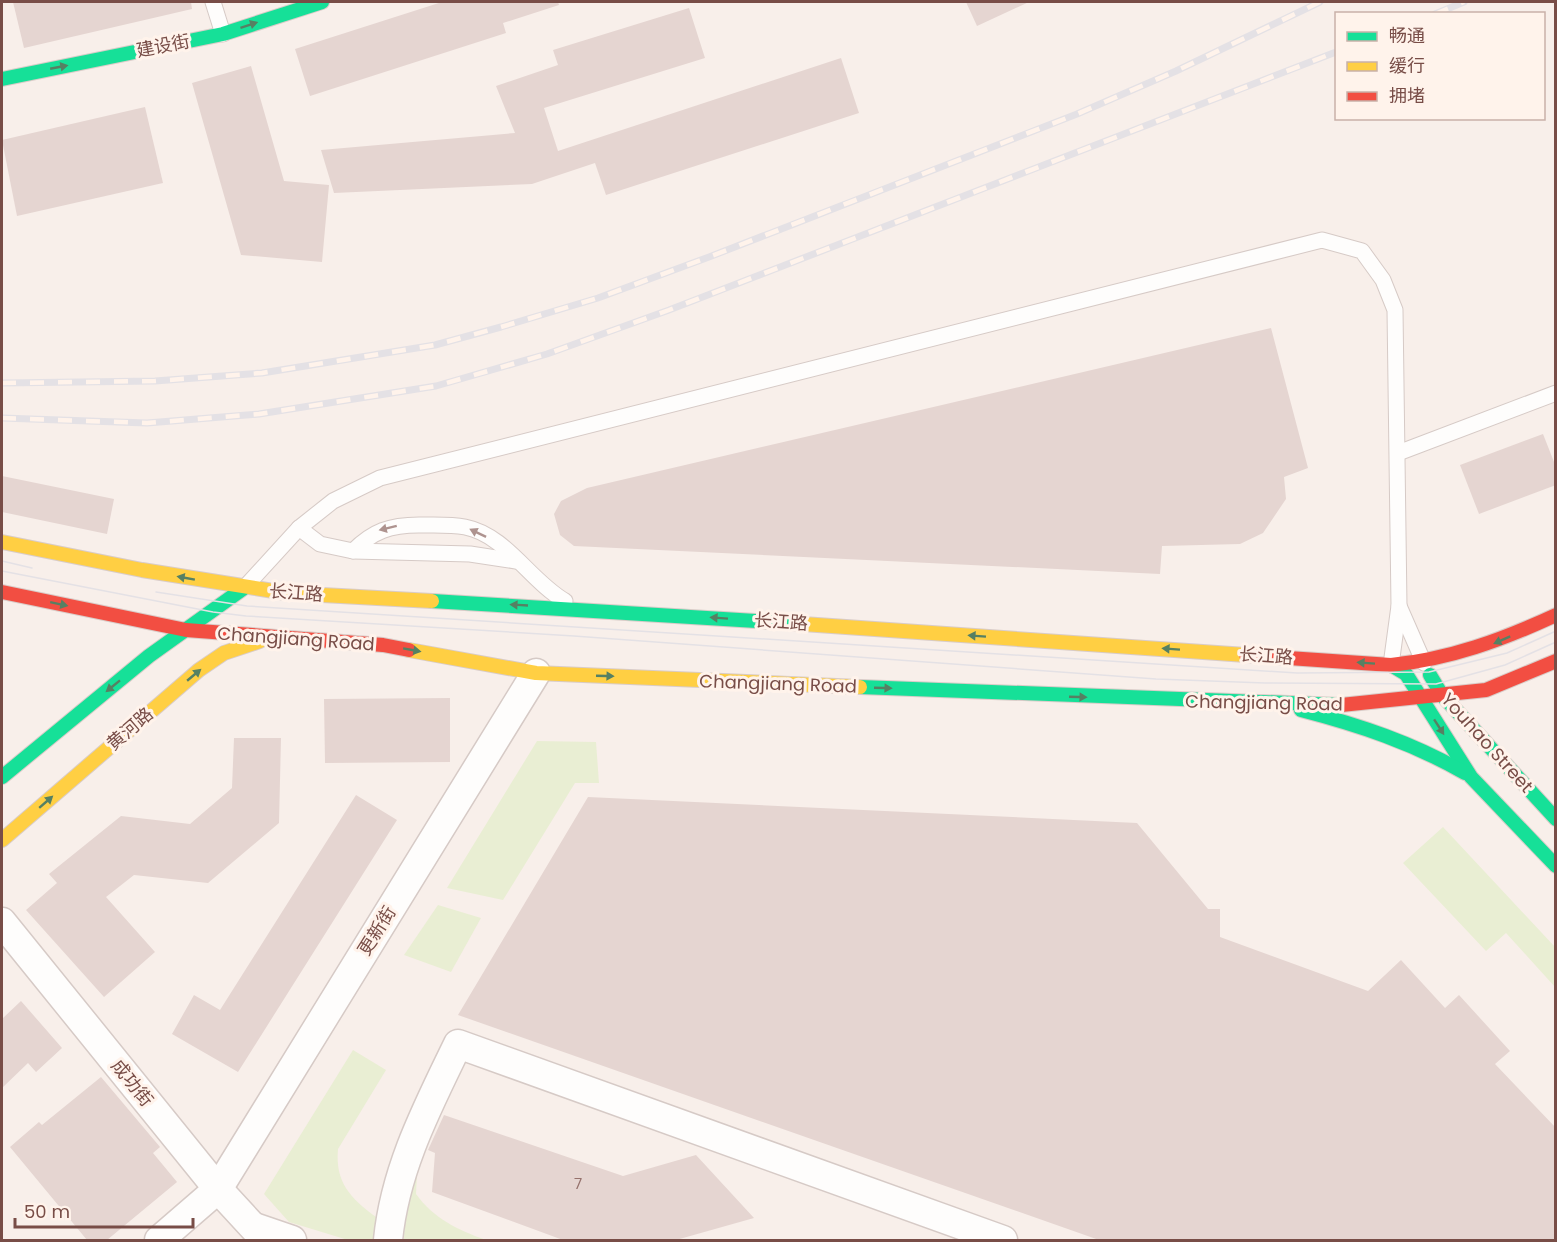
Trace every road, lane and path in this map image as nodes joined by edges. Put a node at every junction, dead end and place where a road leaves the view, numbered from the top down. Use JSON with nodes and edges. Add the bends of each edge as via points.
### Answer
{"nodes":[{"id":1,"x":213,"y":2,"type":"edge"},
{"id":2,"x":322,"y":2,"type":"edge"},
{"id":3,"x":223,"y":34,"type":"junction"},
{"id":4,"x":2,"y":79,"type":"edge"},
{"id":5,"x":1556,"y":393,"type":"edge"},
{"id":6,"x":1398,"y":453,"type":"junction"},
{"id":7,"x":299,"y":528,"type":"junction"},
{"id":8,"x":2,"y":542,"type":"edge"},
{"id":9,"x":353,"y":551,"type":"junction"},
{"id":10,"x":518,"y":561,"type":"junction"},
{"id":11,"x":244,"y":588,"type":"junction"},
{"id":12,"x":2,"y":592,"type":"edge"},
{"id":13,"x":1399,"y":606,"type":"junction"},
{"id":14,"x":577,"y":608,"type":"junction"},
{"id":15,"x":1556,"y":615,"type":"edge"},
{"id":16,"x":186,"y":630,"type":"junction"},
{"id":17,"x":270,"y":638,"type":"junction"},
{"id":18,"x":1556,"y":661,"type":"edge"},
{"id":19,"x":1424,"y":663,"type":"junction"},
{"id":20,"x":1391,"y":665,"type":"junction"},
{"id":21,"x":537,"y":673,"type":"junction"},
{"id":22,"x":1442,"y":695,"type":"junction"},
{"id":23,"x":1421,"y":699,"type":"junction"},
{"id":24,"x":1279,"y":705,"type":"junction"},
{"id":25,"x":2,"y":777,"type":"edge"},
{"id":26,"x":1472,"y":777,"type":"junction"},
{"id":27,"x":1556,"y":819,"type":"edge"},
{"id":28,"x":2,"y":840,"type":"edge"},
{"id":29,"x":1556,"y":866,"type":"edge"},
{"id":30,"x":2,"y":922,"type":"edge"},
{"id":31,"x":218,"y":1189,"type":"junction"},
{"id":32,"x":260,"y":1234,"type":"edge"},
{"id":33,"x":159,"y":1240,"type":"edge"},
{"id":34,"x":292,"y":1240,"type":"edge"},
{"id":35,"x":388,"y":1240,"type":"edge"},
{"id":36,"x":1003,"y":1240,"type":"edge"}],
"edges":[{"from":1,"to":3,"type":"lane"},
{"from":3,"to":2,"type":"main road","name":"建设街","one_way":true},
{"from":4,"to":3,"type":"main road","name":"建设街","one_way":true},
{"from":5,"to":6,"type":"lane"},
{"from":6,"to":7,"type":"lane","via":[[1395,310],[1383,280],[1362,251],[1322,240],[380,478],[333,501]]},
{"from":6,"to":13,"type":"lane"},
{"from":7,"to":9,"type":"lane","via":[[320,544]]},
{"from":7,"to":11,"type":"lane"},
{"from":11,"to":8,"type":"main road","name":"长江路","one_way":true},
{"from":9,"to":10,"type":"lane","via":[[471,554]]},
{"from":10,"to":9,"type":"lane","one_way":true,"via":[[494,541],[466,527],[382,528]]},
{"from":10,"to":14,"type":"lane","via":[[557,596]]},
{"from":14,"to":11,"type":"main road","name":"长江路","one_way":true},
{"from":11,"to":16,"type":"main road"},
{"from":12,"to":16,"type":"main road","name":"Changjiang Road","one_way":true},
{"from":13,"to":19,"type":"lane"},
{"from":13,"to":20,"type":"lane"},
{"from":20,"to":14,"type":"main road","name":"长江路","one_way":true},
{"from":15,"to":19,"type":"main road","name":"长江路","one_way":true,"via":[[1488,646]]},
{"from":16,"to":17,"type":"main road","name":"Changjiang Road"},
{"from":16,"to":25,"type":"main road","one_way":true},
{"from":17,"to":21,"type":"main road","name":"Changjiang Road","one_way":true,"via":[[383,645]]},
{"from":28,"to":17,"type":"main road","name":"黄河路","one_way":true,"via":[[199,670],[224,653]]},
{"from":18,"to":22,"type":"main road","name":"Changjiang Road","via":[[1486,690]]},
{"from":19,"to":20,"type":"main road","name":"长江路"},
{"from":19,"to":22,"type":"main road","name":"Youhao Street"},
{"from":20,"to":23,"type":"main road","name":"Youhao Street","via":[[1406,674]]},
{"from":21,"to":24,"type":"main road","name":"Changjiang Road","one_way":true},
{"from":21,"to":31,"type":"street","name":"更新街"},
{"from":22,"to":23,"type":"main road","name":"Changjiang Road"},
{"from":22,"to":27,"type":"main road","name":"Youhao Street"},
{"from":23,"to":24,"type":"main road","name":"Changjiang Road","via":[[1356,705]]},
{"from":23,"to":26,"type":"main road","name":"Youhao Street","one_way":true},
{"from":24,"to":26,"type":"main road","via":[[1348,722],[1428,751]]},
{"from":26,"to":29,"type":"main road","name":"Youhao Street"},
{"from":30,"to":31,"type":"street","name":"成功街"},
{"from":31,"to":32,"type":"street","name":"成功街"},
{"from":31,"to":33,"type":"street","name":"更新街"},
{"from":32,"to":34,"type":"street"},
{"from":35,"to":36,"type":"street","via":[[391,1208],[407,1155],[458,1044]]}]}
